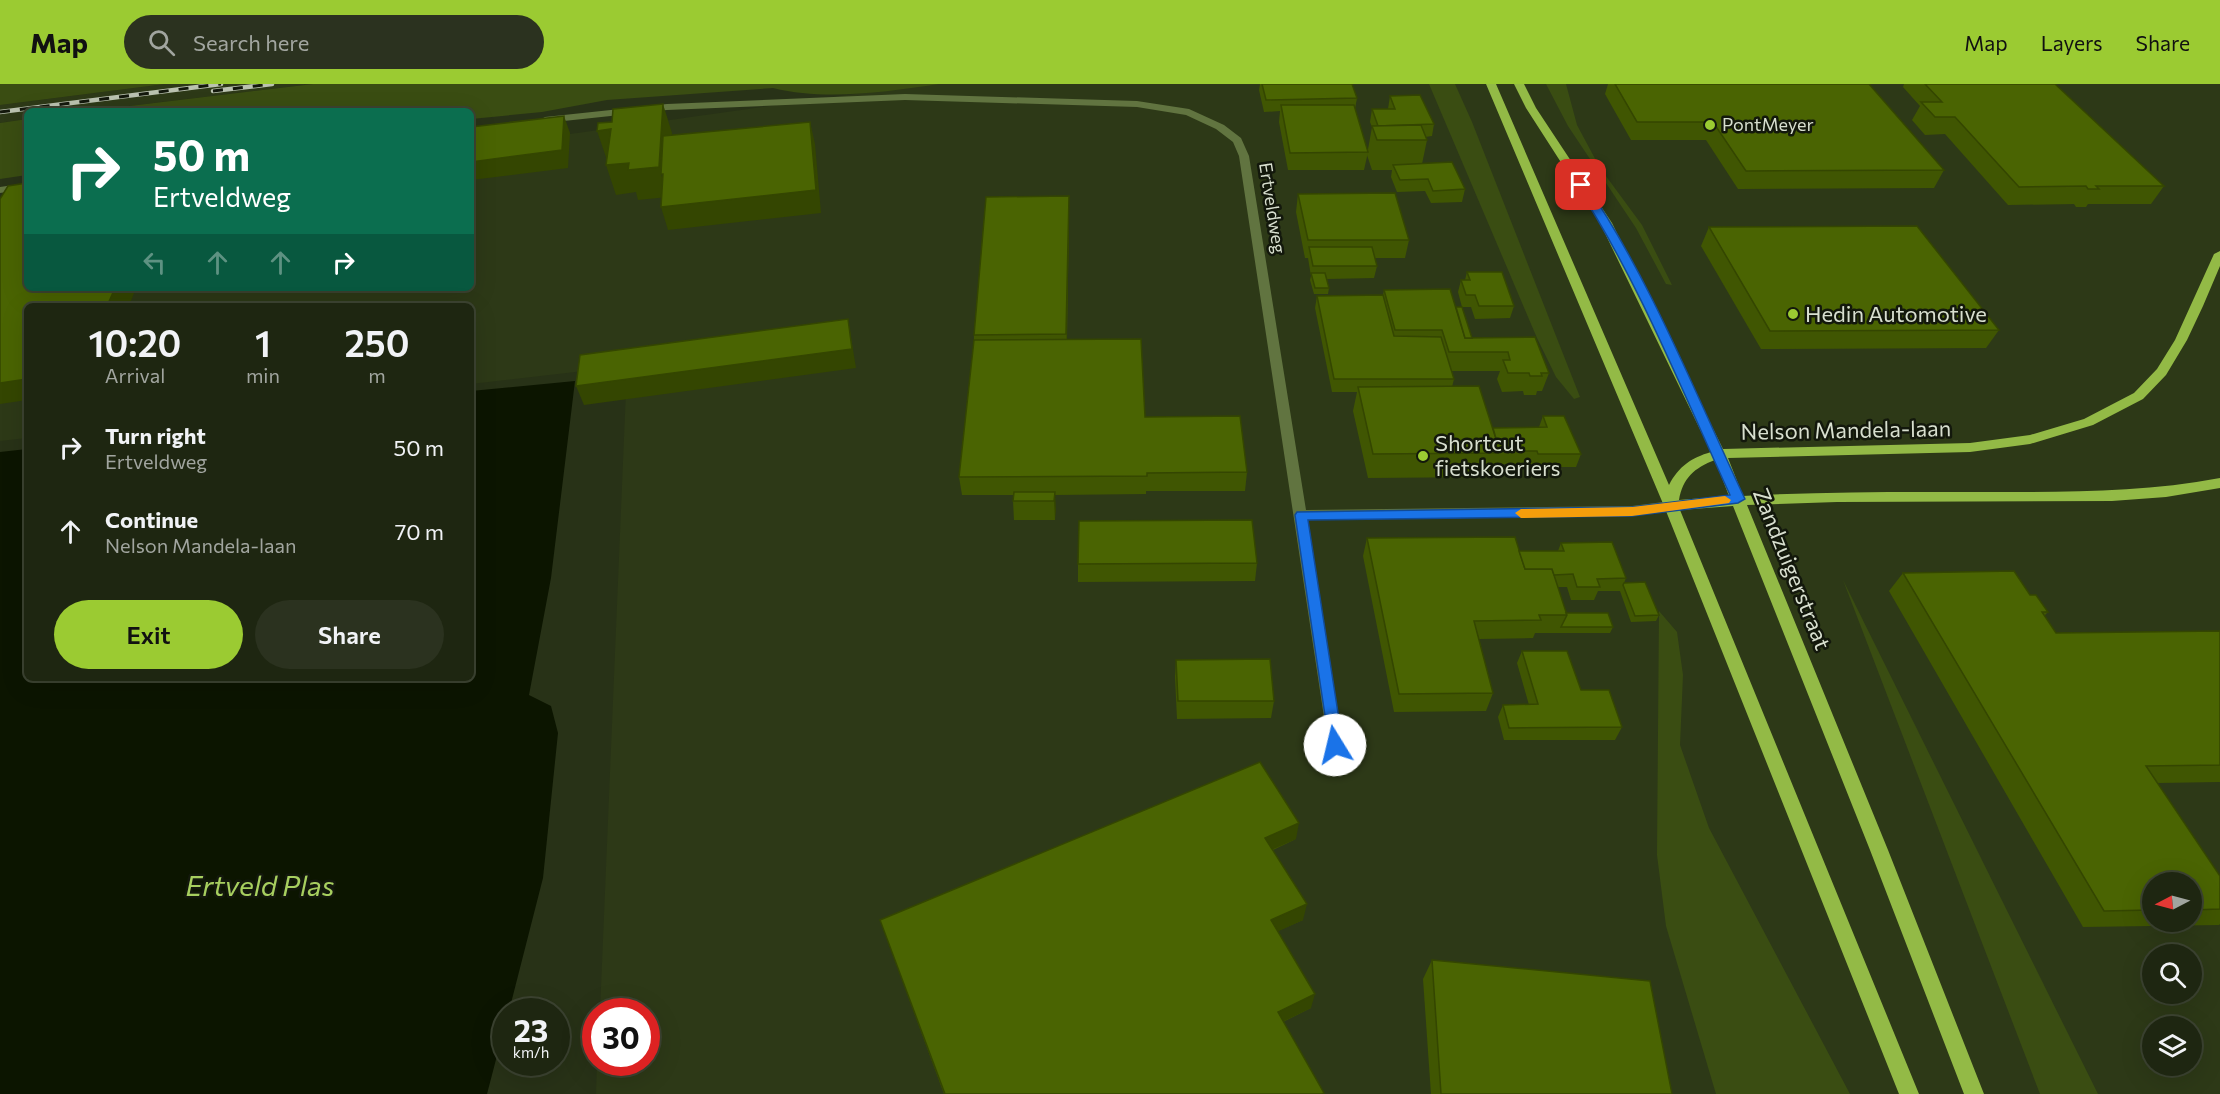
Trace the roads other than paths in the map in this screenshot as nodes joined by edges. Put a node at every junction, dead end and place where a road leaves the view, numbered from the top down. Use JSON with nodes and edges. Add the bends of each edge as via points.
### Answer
{"nodes":[{"id":1,"x":1491,"y":84,"type":"edge"},
{"id":2,"x":1519,"y":84,"type":"edge"},
{"id":3,"x":538,"y":121,"type":"edge"},
{"id":4,"x":24,"y":186,"type":"edge"},
{"id":5,"x":0,"y":190,"type":"edge"},
{"id":6,"x":2220,"y":254,"type":"edge"},
{"id":7,"x":1719,"y":454,"type":"junction"},
{"id":8,"x":2220,"y":483,"type":"edge"},
{"id":9,"x":1738,"y":499,"type":"junction"},
{"id":10,"x":1671,"y":506,"type":"junction"},
{"id":11,"x":1301,"y":515,"type":"junction"},
{"id":12,"x":1335,"y":745,"type":"dead end"},
{"id":13,"x":1909,"y":1094,"type":"edge"},
{"id":14,"x":1974,"y":1094,"type":"edge"}],
"edges":[{"from":1,"to":10,"type":"main road"},
{"from":2,"to":7,"type":"main road","name":"Zandzuigerstraat","via":[[1606,223]]},
{"from":3,"to":11,"type":"street","name":"Ertveldweg","via":[[667,107],[905,97],[1137,104],[1189,112],[1220,127],[1237,140],[1244,156]]},
{"from":4,"to":5,"type":"street"},
{"from":6,"to":7,"type":"main road","name":"Nelson Mandela-laan","via":[[2165,367],[2149,388],[2097,420],[2056,434],[1987,448]]},
{"from":7,"to":9,"type":"main road","name":"Zandzuigerstraat"},
{"from":7,"to":10,"type":"main road","name":"Nelson Mandela-laan","via":[[1687,467],[1673,490]]},
{"from":8,"to":9,"type":"main road","via":[[2180,491],[2087,497]]},
{"from":9,"to":10,"type":"main road"},
{"from":9,"to":14,"type":"main road","name":"Zandzuigerstraat"},
{"from":10,"to":11,"type":"street","via":[[1632,512]]},
{"from":10,"to":13,"type":"main road"},
{"from":11,"to":12,"type":"street","name":"Ertveldweg"}]}
